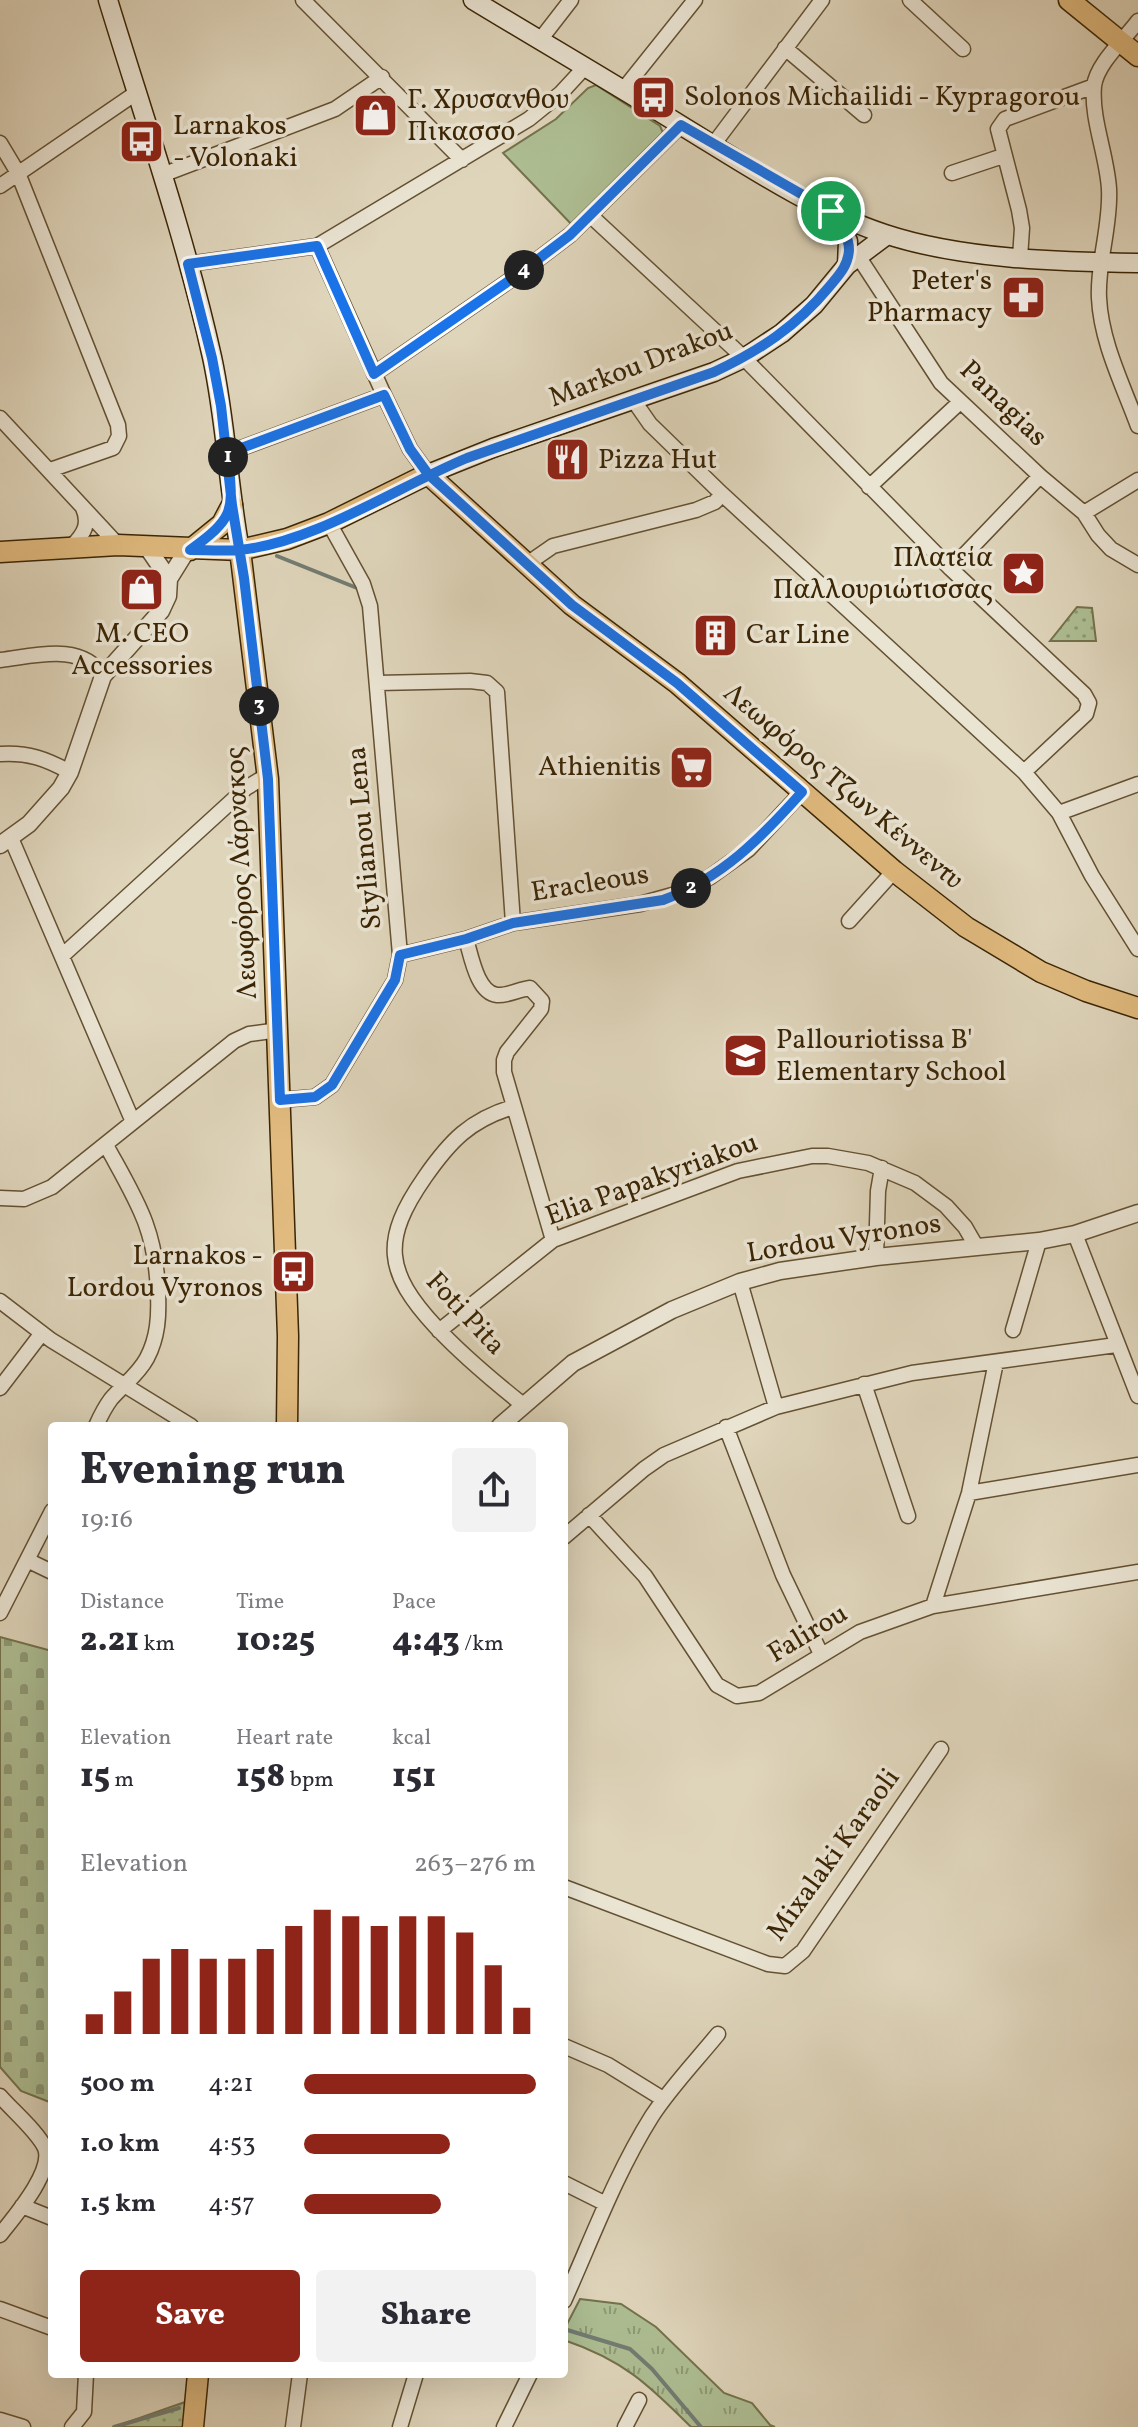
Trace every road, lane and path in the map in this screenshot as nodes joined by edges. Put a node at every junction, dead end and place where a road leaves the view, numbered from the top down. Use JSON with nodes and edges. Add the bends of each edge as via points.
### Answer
{"nodes":[{"id":1,"x":108,"y":0,"type":"edge"},
{"id":2,"x":303,"y":0,"type":"edge"},
{"id":3,"x":473,"y":0,"type":"edge"},
{"id":4,"x":571,"y":0,"type":"edge"},
{"id":5,"x":695,"y":0,"type":"edge"},
{"id":6,"x":822,"y":0,"type":"edge"},
{"id":7,"x":910,"y":0,"type":"edge"},
{"id":8,"x":1069,"y":0,"type":"edge"},
{"id":9,"x":1138,"y":21,"type":"edge"},
{"id":10,"x":540,"y":40,"type":"junction"},
{"id":11,"x":1121,"y":44,"type":"junction"},
{"id":12,"x":785,"y":48,"type":"junction"},
{"id":13,"x":963,"y":49,"type":"dead end"},
{"id":14,"x":1138,"y":56,"type":"edge"},
{"id":15,"x":585,"y":67,"type":"junction"},
{"id":16,"x":382,"y":77,"type":"junction"},
{"id":17,"x":1094,"y":86,"type":"junction"},
{"id":18,"x":623,"y":90,"type":"junction"},
{"id":19,"x":136,"y":93,"type":"junction"},
{"id":20,"x":864,"y":115,"type":"dead end"},
{"id":21,"x":681,"y":125,"type":"junction"},
{"id":22,"x":0,"y":143,"type":"edge"},
{"id":23,"x":713,"y":145,"type":"junction"},
{"id":24,"x":1003,"y":156,"type":"junction"},
{"id":25,"x":462,"y":160,"type":"junction"},
{"id":26,"x":18,"y":173,"type":"junction"},
{"id":27,"x":952,"y":173,"type":"dead end"},
{"id":28,"x":162,"y":175,"type":"junction"},
{"id":29,"x":0,"y":186,"type":"edge"},
{"id":30,"x":831,"y":211,"type":"junction"},
{"id":31,"x":591,"y":216,"type":"junction"},
{"id":32,"x":866,"y":226,"type":"junction"},
{"id":33,"x":887,"y":235,"type":"junction"},
{"id":34,"x":317,"y":246,"type":"junction"},
{"id":35,"x":1020,"y":258,"type":"junction"},
{"id":36,"x":852,"y":260,"type":"junction"},
{"id":37,"x":1103,"y":263,"type":"junction"},
{"id":38,"x":1138,"y":263,"type":"edge"},
{"id":39,"x":188,"y":264,"type":"junction"},
{"id":40,"x":744,"y":358,"type":"junction"},
{"id":41,"x":374,"y":374,"type":"junction"},
{"id":42,"x":384,"y":395,"type":"junction"},
{"id":43,"x":634,"y":401,"type":"junction"},
{"id":44,"x":960,"y":402,"type":"junction"},
{"id":45,"x":0,"y":418,"type":"edge"},
{"id":46,"x":1138,"y":426,"type":"edge"},
{"id":47,"x":228,"y":453,"type":"junction"},
{"id":48,"x":50,"y":470,"type":"junction"},
{"id":49,"x":428,"y":474,"type":"junction"},
{"id":50,"x":1040,"y":476,"type":"junction"},
{"id":51,"x":1138,"y":480,"type":"edge"},
{"id":52,"x":869,"y":487,"type":"junction"},
{"id":53,"x":722,"y":494,"type":"junction"},
{"id":54,"x":82,"y":503,"type":"junction"},
{"id":55,"x":232,"y":505,"type":"junction"},
{"id":56,"x":1084,"y":513,"type":"junction"},
{"id":57,"x":329,"y":523,"type":"junction"},
{"id":58,"x":118,"y":545,"type":"junction"},
{"id":59,"x":72,"y":546,"type":"junction"},
{"id":60,"x":147,"y":547,"type":"junction"},
{"id":61,"x":188,"y":550,"type":"junction"},
{"id":62,"x":240,"y":550,"type":"junction"},
{"id":63,"x":0,"y":552,"type":"edge"},
{"id":64,"x":527,"y":564,"type":"junction"},
{"id":65,"x":1138,"y":565,"type":"edge"},
{"id":66,"x":951,"y":569,"type":"junction"},
{"id":67,"x":169,"y":579,"type":"junction"},
{"id":68,"x":0,"y":660,"type":"edge"},
{"id":69,"x":103,"y":676,"type":"junction"},
{"id":70,"x":378,"y":683,"type":"junction"},
{"id":71,"x":0,"y":754,"type":"edge"},
{"id":72,"x":70,"y":772,"type":"junction"},
{"id":73,"x":1024,"y":772,"type":"junction"},
{"id":74,"x":268,"y":779,"type":"junction"},
{"id":75,"x":1138,"y":784,"type":"edge"},
{"id":76,"x":802,"y":792,"type":"junction"},
{"id":77,"x":1059,"y":813,"type":"junction"},
{"id":78,"x":6,"y":842,"type":"edge"},
{"id":79,"x":894,"y":871,"type":"junction"},
{"id":80,"x":849,"y":921,"type":"dead end"},
{"id":81,"x":513,"y":923,"type":"junction"},
{"id":82,"x":466,"y":939,"type":"junction"},
{"id":83,"x":1138,"y":949,"type":"edge"},
{"id":84,"x":400,"y":955,"type":"junction"},
{"id":85,"x":62,"y":956,"type":"junction"},
{"id":86,"x":1138,"y":1008,"type":"edge"},
{"id":87,"x":279,"y":1030,"type":"junction"},
{"id":88,"x":280,"y":1100,"type":"junction"},
{"id":89,"x":513,"y":1107,"type":"junction"},
{"id":90,"x":133,"y":1122,"type":"junction"},
{"id":91,"x":106,"y":1145,"type":"junction"},
{"id":92,"x":882,"y":1168,"type":"junction"},
{"id":93,"x":0,"y":1198,"type":"edge"},
{"id":94,"x":1138,"y":1213,"type":"edge"},
{"id":95,"x":1075,"y":1234,"type":"junction"},
{"id":96,"x":553,"y":1240,"type":"junction"},
{"id":97,"x":1039,"y":1241,"type":"junction"},
{"id":98,"x":976,"y":1246,"type":"junction"},
{"id":99,"x":876,"y":1257,"type":"junction"},
{"id":100,"x":740,"y":1282,"type":"junction"},
{"id":101,"x":0,"y":1301,"type":"edge"},
{"id":102,"x":1013,"y":1330,"type":"dead end"},
{"id":103,"x":439,"y":1331,"type":"junction"},
{"id":104,"x":42,"y":1333,"type":"junction"},
{"id":105,"x":1116,"y":1345,"type":"junction"},
{"id":106,"x":996,"y":1362,"type":"junction"},
{"id":107,"x":864,"y":1384,"type":"junction"},
{"id":108,"x":127,"y":1385,"type":"junction"},
{"id":109,"x":0,"y":1388,"type":"edge"},
{"id":110,"x":1138,"y":1396,"type":"edge"},
{"id":111,"x":522,"y":1404,"type":"junction"},
{"id":112,"x":776,"y":1407,"type":"junction"},
{"id":113,"x":98,"y":1422,"type":"edge"},
{"id":114,"x":185,"y":1422,"type":"edge"},
{"id":115,"x":285,"y":1422,"type":"edge"},
{"id":116,"x":504,"y":1422,"type":"edge"},
{"id":117,"x":726,"y":1427,"type":"junction"},
{"id":118,"x":1138,"y":1465,"type":"edge"},
{"id":119,"x":969,"y":1493,"type":"junction"},
{"id":120,"x":589,"y":1515,"type":"junction"},
{"id":121,"x":908,"y":1516,"type":"dead end"},
{"id":122,"x":48,"y":1519,"type":"edge"},
{"id":123,"x":568,"y":1533,"type":"edge"},
{"id":124,"x":27,"y":1560,"type":"junction"},
{"id":125,"x":48,"y":1570,"type":"edge"},
{"id":126,"x":1138,"y":1572,"type":"edge"},
{"id":127,"x":4,"y":1606,"type":"edge"},
{"id":128,"x":933,"y":1606,"type":"junction"},
{"id":129,"x":821,"y":1654,"type":"junction"},
{"id":130,"x":941,"y":1749,"type":"dead end"},
{"id":131,"x":568,"y":1891,"type":"edge"},
{"id":132,"x":718,"y":2034,"type":"dead end"},
{"id":133,"x":568,"y":2048,"type":"edge"},
{"id":134,"x":0,"y":2096,"type":"edge"},
{"id":135,"x":663,"y":2099,"type":"junction"},
{"id":136,"x":568,"y":2185,"type":"edge"},
{"id":137,"x":604,"y":2203,"type":"junction"},
{"id":138,"x":22,"y":2206,"type":"junction"},
{"id":139,"x":48,"y":2216,"type":"edge"},
{"id":140,"x":0,"y":2235,"type":"edge"},
{"id":141,"x":568,"y":2291,"type":"edge"},
{"id":142,"x":0,"y":2309,"type":"edge"},
{"id":143,"x":48,"y":2327,"type":"edge"},
{"id":144,"x":86,"y":2378,"type":"edge"},
{"id":145,"x":198,"y":2378,"type":"edge"},
{"id":146,"x":299,"y":2378,"type":"edge"},
{"id":147,"x":415,"y":2378,"type":"edge"},
{"id":148,"x":528,"y":2378,"type":"edge"},
{"id":149,"x":639,"y":2400,"type":"dead end"},
{"id":150,"x":0,"y":2420,"type":"edge"},
{"id":151,"x":23,"y":2427,"type":"edge"},
{"id":152,"x":72,"y":2427,"type":"edge"},
{"id":153,"x":193,"y":2427,"type":"edge"},
{"id":154,"x":293,"y":2427,"type":"edge"},
{"id":155,"x":400,"y":2427,"type":"edge"},
{"id":156,"x":504,"y":2427,"type":"edge"},
{"id":157,"x":625,"y":2427,"type":"edge"}],
"edges":[{"from":1,"to":19,"type":"main road","name":"Λεωφόρος Λάρνακος"},
{"from":2,"to":16,"type":"street"},
{"from":3,"to":10,"type":"main road"},
{"from":4,"to":10,"type":"street"},
{"from":5,"to":18,"type":"street"},
{"from":6,"to":12,"type":"street"},
{"from":7,"to":13,"type":"street"},
{"from":8,"to":11,"type":"main road"},
{"from":9,"to":11,"type":"street"},
{"from":10,"to":15,"type":"main road"},
{"from":11,"to":14,"type":"main road"},
{"from":11,"to":17,"type":"street"},
{"from":12,"to":20,"type":"street"},
{"from":12,"to":23,"type":"street"},
{"from":15,"to":18,"type":"main road"},
{"from":15,"to":25,"type":"street","via":[[541,110]]},
{"from":16,"to":25,"type":"street"},
{"from":16,"to":28,"type":"street","via":[[335,109]]},
{"from":17,"to":24,"type":"street","via":[[1003,121],[997,133]]},
{"from":17,"to":37,"type":"street","via":[[1109,189]]},
{"from":18,"to":21,"type":"main road"},
{"from":19,"to":26,"type":"street"},
{"from":19,"to":28,"type":"main road","name":"Λεωφόρος Λάρνακος"},
{"from":21,"to":23,"type":"main road"},
{"from":21,"to":31,"type":"street"},
{"from":22,"to":26,"type":"street"},
{"from":23,"to":30,"type":"main road"},
{"from":24,"to":27,"type":"street"},
{"from":24,"to":35,"type":"street","via":[[1019,210]]},
{"from":25,"to":34,"type":"street"},
{"from":26,"to":29,"type":"street"},
{"from":26,"to":48,"type":"street","via":[[118,425],[117,443],[106,452]]},
{"from":28,"to":39,"type":"main road","name":"Λεωφόρος Λάρνακος"},
{"from":30,"to":32,"type":"main road"},
{"from":30,"to":36,"type":"main road"},
{"from":31,"to":40,"type":"street"},
{"from":31,"to":41,"type":"street","via":[[516,276]]},
{"from":32,"to":33,"type":"main road"},
{"from":32,"to":36,"type":"main road","name":"Markou Drakou","via":[[853,246]]},
{"from":33,"to":35,"type":"main road"},
{"from":33,"to":36,"type":"main road","name":"Markou Drakou"},
{"from":34,"to":39,"type":"street"},
{"from":34,"to":41,"type":"street","name":"Λεωφόρος Τζων Κέννεντυ"},
{"from":35,"to":37,"type":"main road"},
{"from":36,"to":40,"type":"main road","name":"Markou Drakou","via":[[799,319]]},
{"from":36,"to":44,"type":"street","name":"Panagias"},
{"from":37,"to":38,"type":"main road"},
{"from":37,"to":46,"type":"street","via":[[1100,310]]},
{"from":39,"to":47,"type":"main road","name":"Λεωφόρος Λάρνακος","via":[[212,358]]},
{"from":40,"to":43,"type":"main road","name":"Markou Drakou"},
{"from":40,"to":52,"type":"street"},
{"from":41,"to":42,"type":"street","name":"Λεωφόρος Τζων Κέννεντυ"},
{"from":42,"to":47,"type":"street"},
{"from":42,"to":49,"type":"street","name":"Λεωφόρος Τζων Κέννεντυ"},
{"from":43,"to":49,"type":"main road","name":"Markou Drakou"},
{"from":43,"to":53,"type":"street","via":[[650,424]]},
{"from":44,"to":50,"type":"street","name":"Panagias"},
{"from":44,"to":52,"type":"street"},
{"from":45,"to":48,"type":"street"},
{"from":47,"to":55,"type":"main road","name":"Λεωφόρος Λάρνακος"},
{"from":48,"to":54,"type":"street"},
{"from":49,"to":57,"type":"main road"},
{"from":49,"to":64,"type":"main road","name":"Λεωφόρος Τζων Κέννεντυ"},
{"from":50,"to":56,"type":"street","name":"Panagias"},
{"from":50,"to":66,"type":"street"},
{"from":51,"to":56,"type":"street"},
{"from":52,"to":66,"type":"street"},
{"from":53,"to":64,"type":"street","via":[[696,510],[553,546]]},
{"from":53,"to":73,"type":"street"},
{"from":54,"to":58,"type":"street"},
{"from":54,"to":59,"type":"street","via":[[87,524]]},
{"from":55,"to":61,"type":"main road","via":[[219,527]]},
{"from":55,"to":62,"type":"main road","name":"Λεωφόρος Λάρνακος"},
{"from":56,"to":65,"type":"street","name":"Panagias","via":[[1111,549]]},
{"from":57,"to":62,"type":"main road"},
{"from":57,"to":70,"type":"street","name":"Stylianou Lena","via":[[368,597]]},
{"from":58,"to":59,"type":"main road"},
{"from":58,"to":60,"type":"main road"},
{"from":59,"to":63,"type":"main road"},
{"from":60,"to":61,"type":"main road"},
{"from":60,"to":67,"type":"street"},
{"from":61,"to":62,"type":"main road"},
{"from":61,"to":67,"type":"street"},
{"from":62,"to":74,"type":"main road","name":"Λεωφόρος Λάρνακος"},
{"from":64,"to":76,"type":"main road","name":"Λεωφόρος Τζων Κέννεντυ","via":[[572,605],[693,696]]},
{"from":66,"to":73,"type":"street","via":[[1087,698],[1089,708],[1082,719]]},
{"from":67,"to":69,"type":"street","via":[[161,611]]},
{"from":68,"to":69,"type":"street","via":[[68,654],[96,665]]},
{"from":69,"to":72,"type":"street"},
{"from":70,"to":81,"type":"street","via":[[470,681],[487,683],[497,692]]},
{"from":70,"to":84,"type":"street","name":"Stylianou Lena"},
{"from":71,"to":72,"type":"street","via":[[26,753]]},
{"from":72,"to":78,"type":"street","via":[[47,806]]},
{"from":73,"to":77,"type":"street"},
{"from":74,"to":85,"type":"street","via":[[246,788]]},
{"from":74,"to":87,"type":"main road","name":"Λεωφόρος Λάρνακος"},
{"from":75,"to":77,"type":"street"},
{"from":76,"to":79,"type":"main road","name":"Λεωφόρος Τζων Κέννεντυ"},
{"from":76,"to":81,"type":"street","name":"Eracleous","via":[[749,849],[683,892],[651,902]]},
{"from":77,"to":83,"type":"street"},
{"from":78,"to":85,"type":"street"},
{"from":79,"to":80,"type":"street"},
{"from":79,"to":86,"type":"main road","name":"Λεωφόρος Τζων Κέννεντυ","via":[[1003,951],[1070,985]]},
{"from":81,"to":82,"type":"street","name":"Eracleous"},
{"from":82,"to":84,"type":"street","name":"Eracleous"},
{"from":82,"to":89,"type":"street","via":[[488,991],[499,996],[530,988],[542,1001],[504,1060]]},
{"from":84,"to":88,"type":"street","name":"Stylianou Lena","via":[[395,980],[332,1085],[315,1097]]},
{"from":85,"to":90,"type":"street"},
{"from":87,"to":88,"type":"main road","name":"Λεωφόρος Λάρνακος"},
{"from":87,"to":90,"type":"street","via":[[234,1041]]},
{"from":88,"to":115,"type":"main road","name":"Λεωφόρος Λάρνακος","via":[[288,1336]]},
{"from":89,"to":96,"type":"street"},
{"from":89,"to":103,"type":"street","name":"Foti Pita","via":[[488,1114],[455,1139],[398,1223],[395,1255],[402,1285]]},
{"from":90,"to":91,"type":"street"},
{"from":91,"to":93,"type":"street","via":[[52,1187],[24,1199]]},
{"from":91,"to":108,"type":"street","via":[[141,1209],[157,1263],[154,1342]]},
{"from":92,"to":96,"type":"street","name":"Elia Papakyriakou","via":[[828,1156],[781,1161],[706,1182]]},
{"from":92,"to":98,"type":"street","name":"Elia Papakyriakou","via":[[932,1194]]},
{"from":92,"to":99,"type":"street"},
{"from":94,"to":95,"type":"street","name":"Lordou Vyronos"},
{"from":95,"to":97,"type":"street","name":"Lordou Vyronos"},
{"from":95,"to":105,"type":"street"},
{"from":96,"to":103,"type":"street","name":"Elia Papakyriakou"},
{"from":97,"to":98,"type":"street","name":"Lordou Vyronos"},
{"from":97,"to":102,"type":"street"},
{"from":98,"to":99,"type":"street","name":"Lordou Vyronos"},
{"from":99,"to":100,"type":"street","name":"Lordou Vyronos"},
{"from":100,"to":111,"type":"street","name":"Lordou Vyronos","via":[[597,1348]]},
{"from":100,"to":112,"type":"street"},
{"from":101,"to":104,"type":"street"},
{"from":103,"to":111,"type":"street","name":"Foti Pita"},
{"from":104,"to":108,"type":"street"},
{"from":104,"to":109,"type":"street"},
{"from":105,"to":106,"type":"street"},
{"from":105,"to":110,"type":"street"},
{"from":106,"to":107,"type":"street"},
{"from":106,"to":119,"type":"street"},
{"from":107,"to":112,"type":"street"},
{"from":107,"to":121,"type":"street"},
{"from":108,"to":113,"type":"street"},
{"from":108,"to":114,"type":"street"},
{"from":111,"to":116,"type":"street","name":"Lordou Vyronos"},
{"from":112,"to":117,"type":"street"},
{"from":117,"to":120,"type":"street","via":[[664,1455]]},
{"from":117,"to":129,"type":"street","via":[[783,1575]]},
{"from":118,"to":119,"type":"street"},
{"from":119,"to":128,"type":"street"},
{"from":120,"to":123,"type":"street"},
{"from":120,"to":129,"type":"street","name":"Falirou","via":[[645,1576],[723,1690],[737,1696],[759,1693]]},
{"from":122,"to":124,"type":"street"},
{"from":124,"to":125,"type":"street"},
{"from":124,"to":127,"type":"street"},
{"from":126,"to":128,"type":"street","name":"Falirou"},
{"from":128,"to":129,"type":"street","name":"Falirou","via":[[860,1632]]},
{"from":130,"to":131,"type":"street","name":"Mixalaki Karaoli","via":[[803,1951],[785,1966]]},
{"from":132,"to":135,"type":"street"},
{"from":133,"to":135,"type":"street"},
{"from":134,"to":138,"type":"street","via":[[41,2141],[46,2154],[45,2169]]},
{"from":135,"to":137,"type":"street"},
{"from":136,"to":137,"type":"street"},
{"from":137,"to":141,"type":"street"},
{"from":138,"to":139,"type":"street"},
{"from":138,"to":140,"type":"street"},
{"from":142,"to":143,"type":"street"},
{"from":144,"to":152,"type":"street","via":[[84,2412]]},
{"from":145,"to":153,"type":"main road"},
{"from":146,"to":154,"type":"street"},
{"from":147,"to":155,"type":"street"},
{"from":148,"to":156,"type":"street"},
{"from":149,"to":157,"type":"street"},
{"from":150,"to":151,"type":"street"}]}
